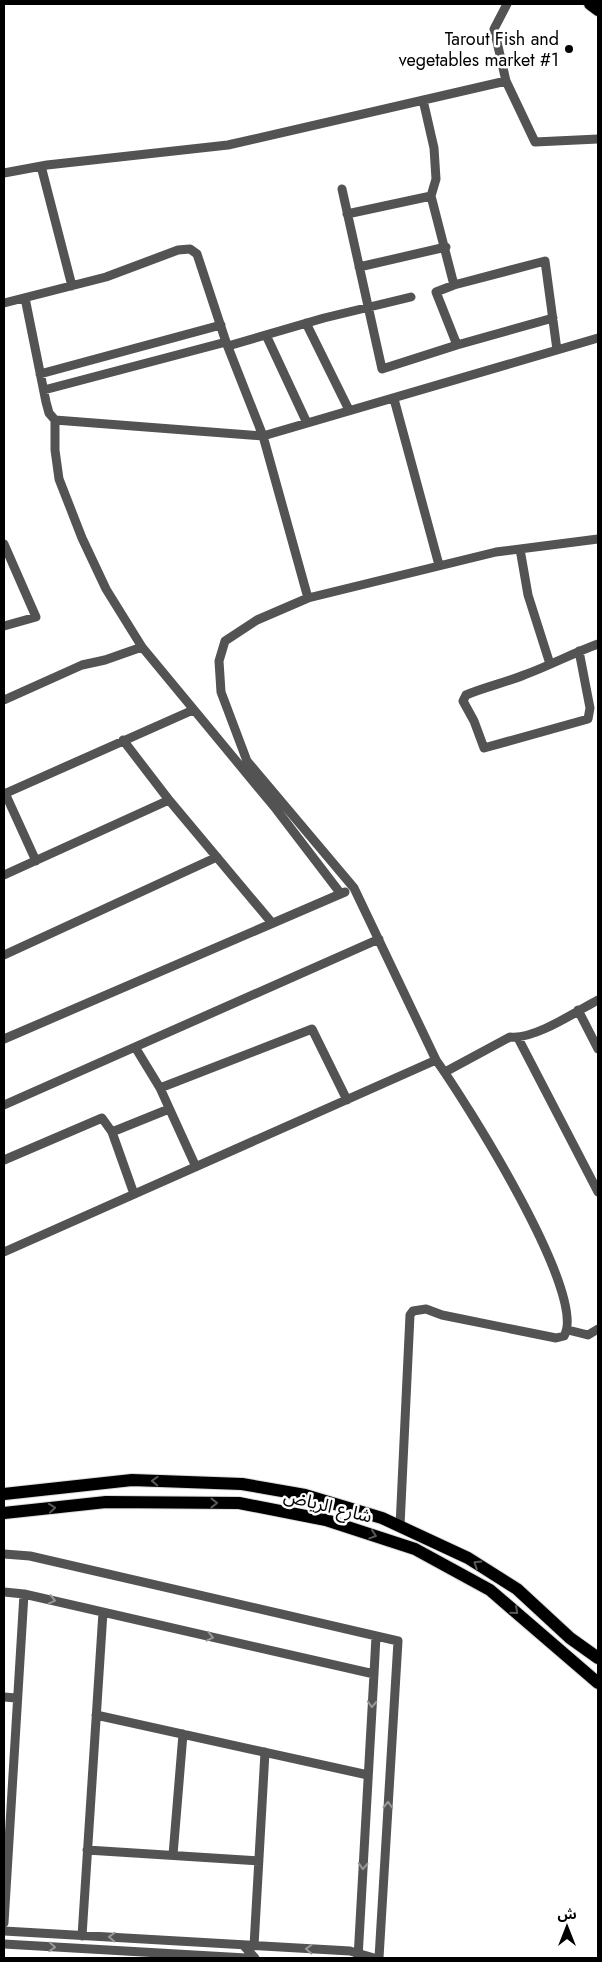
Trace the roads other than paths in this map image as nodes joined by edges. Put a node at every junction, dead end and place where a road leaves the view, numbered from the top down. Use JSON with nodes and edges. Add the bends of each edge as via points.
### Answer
{"nodes":[{"id":1,"x":507,"y":4,"type":"edge"},
{"id":2,"x":590,"y":4,"type":"edge"},
{"id":3,"x":598,"y":10,"type":"edge"},
{"id":4,"x":506,"y":81,"type":"junction"},
{"id":5,"x":423,"y":100,"type":"junction"},
{"id":6,"x":598,"y":139,"type":"edge"},
{"id":7,"x":41,"y":166,"type":"junction"},
{"id":8,"x":4,"y":173,"type":"edge"},
{"id":9,"x":342,"y":189,"type":"dead end"},
{"id":10,"x":431,"y":196,"type":"junction"},
{"id":11,"x":347,"y":214,"type":"junction"},
{"id":12,"x":446,"y":247,"type":"junction"},
{"id":13,"x":359,"y":267,"type":"junction"},
{"id":14,"x":454,"y":285,"type":"junction"},
{"id":15,"x":72,"y":286,"type":"junction"},
{"id":16,"x":411,"y":297,"type":"dead end"},
{"id":17,"x":25,"y":298,"type":"junction"},
{"id":18,"x":4,"y":303,"type":"edge"},
{"id":19,"x":368,"y":308,"type":"junction"},
{"id":20,"x":553,"y":318,"type":"junction"},
{"id":21,"x":306,"y":323,"type":"junction"},
{"id":22,"x":220,"y":324,"type":"junction"},
{"id":23,"x":266,"y":335,"type":"junction"},
{"id":24,"x":598,"y":338,"type":"edge"},
{"id":25,"x":227,"y":344,"type":"junction"},
{"id":26,"x":457,"y":345,"type":"junction"},
{"id":27,"x":557,"y":350,"type":"junction"},
{"id":28,"x":40,"y":374,"type":"junction"},
{"id":29,"x":44,"y":390,"type":"junction"},
{"id":30,"x":394,"y":399,"type":"junction"},
{"id":31,"x":348,"y":410,"type":"junction"},
{"id":32,"x":55,"y":420,"type":"junction"},
{"id":33,"x":307,"y":423,"type":"junction"},
{"id":34,"x":262,"y":436,"type":"junction"},
{"id":35,"x":598,"y":539,"type":"edge"},
{"id":36,"x":4,"y":544,"type":"edge"},
{"id":37,"x":520,"y":549,"type":"junction"},
{"id":38,"x":438,"y":565,"type":"junction"},
{"id":39,"x":308,"y":598,"type":"junction"},
{"id":40,"x":4,"y":626,"type":"edge"},
{"id":41,"x":598,"y":644,"type":"edge"},
{"id":42,"x":142,"y":647,"type":"junction"},
{"id":43,"x":579,"y":651,"type":"junction"},
{"id":44,"x":550,"y":664,"type":"junction"},
{"id":45,"x":4,"y":700,"type":"edge"},
{"id":46,"x":193,"y":710,"type":"junction"},
{"id":47,"x":123,"y":740,"type":"junction"},
{"id":48,"x":4,"y":794,"type":"edge"},
{"id":49,"x":170,"y":800,"type":"junction"},
{"id":50,"x":217,"y":857,"type":"junction"},
{"id":51,"x":36,"y":861,"type":"junction"},
{"id":52,"x":4,"y":875,"type":"edge"},
{"id":53,"x":354,"y":888,"type":"junction"},
{"id":54,"x":341,"y":894,"type":"junction"},
{"id":55,"x":272,"y":923,"type":"junction"},
{"id":56,"x":379,"y":939,"type":"junction"},
{"id":57,"x":4,"y":955,"type":"edge"},
{"id":58,"x":598,"y":1000,"type":"edge"},
{"id":59,"x":578,"y":1010,"type":"junction"},
{"id":60,"x":518,"y":1038,"type":"junction"},
{"id":61,"x":4,"y":1039,"type":"edge"},
{"id":62,"x":135,"y":1047,"type":"junction"},
{"id":63,"x":598,"y":1048,"type":"edge"},
{"id":64,"x":436,"y":1060,"type":"junction"},
{"id":65,"x":445,"y":1072,"type":"junction"},
{"id":66,"x":160,"y":1088,"type":"junction"},
{"id":67,"x":347,"y":1100,"type":"junction"},
{"id":68,"x":4,"y":1105,"type":"edge"},
{"id":69,"x":169,"y":1109,"type":"junction"},
{"id":70,"x":112,"y":1132,"type":"junction"},
{"id":71,"x":4,"y":1160,"type":"edge"},
{"id":72,"x":196,"y":1167,"type":"junction"},
{"id":73,"x":598,"y":1192,"type":"edge"},
{"id":74,"x":134,"y":1194,"type":"junction"},
{"id":75,"x":4,"y":1252,"type":"edge"},
{"id":76,"x":598,"y":1329,"type":"edge"},
{"id":77,"x":568,"y":1330,"type":"junction"},
{"id":78,"x":588,"y":1334,"type":"junction"},
{"id":79,"x":598,"y":1339,"type":"edge"},
{"id":80,"x":4,"y":1494,"type":"edge"},
{"id":81,"x":4,"y":1513,"type":"edge"},
{"id":82,"x":400,"y":1526,"type":"junction"},
{"id":83,"x":4,"y":1554,"type":"edge"},
{"id":84,"x":4,"y":1592,"type":"edge"},
{"id":85,"x":24,"y":1594,"type":"junction"},
{"id":86,"x":103,"y":1612,"type":"junction"},
{"id":87,"x":376,"y":1636,"type":"junction"},
{"id":88,"x":598,"y":1658,"type":"edge"},
{"id":89,"x":374,"y":1674,"type":"junction"},
{"id":90,"x":598,"y":1683,"type":"edge"},
{"id":91,"x":4,"y":1697,"type":"edge"},
{"id":92,"x":16,"y":1698,"type":"junction"},
{"id":93,"x":96,"y":1714,"type":"junction"},
{"id":94,"x":183,"y":1734,"type":"junction"},
{"id":95,"x":265,"y":1752,"type":"junction"},
{"id":96,"x":368,"y":1776,"type":"junction"},
{"id":97,"x":6,"y":1845,"type":"edge"},
{"id":98,"x":87,"y":1850,"type":"junction"},
{"id":99,"x":173,"y":1855,"type":"junction"},
{"id":100,"x":259,"y":1860,"type":"junction"},
{"id":101,"x":4,"y":1923,"type":"edge"},
{"id":102,"x":4,"y":1931,"type":"edge"},
{"id":103,"x":82,"y":1936,"type":"junction"},
{"id":104,"x":144,"y":1939,"type":"junction"},
{"id":105,"x":155,"y":1940,"type":"junction"},
{"id":106,"x":4,"y":1944,"type":"edge"},
{"id":107,"x":243,"y":1945,"type":"junction"},
{"id":108,"x":254,"y":1946,"type":"junction"},
{"id":109,"x":157,"y":1956,"type":"edge"},
{"id":110,"x":358,"y":1956,"type":"edge"},
{"id":111,"x":246,"y":1958,"type":"edge"},
{"id":112,"x":255,"y":1958,"type":"edge"},
{"id":113,"x":374,"y":1958,"type":"edge"},
{"id":114,"x":379,"y":1958,"type":"edge"}],
"edges":[{"from":1,"to":4,"type":"street","via":[[494,29]]},
{"from":2,"to":3,"type":"main road"},
{"from":4,"to":5,"type":"street"},
{"from":4,"to":6,"type":"street","via":[[536,142]]},
{"from":5,"to":7,"type":"street","via":[[228,145]]},
{"from":5,"to":10,"type":"street","via":[[434,148],[436,179]]},
{"from":7,"to":8,"type":"street"},
{"from":7,"to":15,"type":"street"},
{"from":9,"to":11,"type":"street"},
{"from":10,"to":11,"type":"street"},
{"from":10,"to":12,"type":"street"},
{"from":11,"to":13,"type":"street"},
{"from":12,"to":13,"type":"street"},
{"from":12,"to":14,"type":"street"},
{"from":13,"to":19,"type":"street"},
{"from":14,"to":20,"type":"street","via":[[545,261]]},
{"from":14,"to":26,"type":"street","via":[[436,292]]},
{"from":15,"to":17,"type":"street"},
{"from":15,"to":22,"type":"street","via":[[178,250],[190,249],[197,254]]},
{"from":16,"to":19,"type":"street"},
{"from":17,"to":18,"type":"street"},
{"from":17,"to":28,"type":"street"},
{"from":19,"to":21,"type":"street"},
{"from":19,"to":26,"type":"street","via":[[382,369]]},
{"from":20,"to":26,"type":"street"},
{"from":20,"to":27,"type":"street"},
{"from":21,"to":23,"type":"street"},
{"from":21,"to":31,"type":"street"},
{"from":22,"to":25,"type":"street"},
{"from":22,"to":28,"type":"street"},
{"from":23,"to":25,"type":"street"},
{"from":23,"to":33,"type":"street"},
{"from":24,"to":27,"type":"street"},
{"from":25,"to":29,"type":"street"},
{"from":25,"to":34,"type":"street"},
{"from":27,"to":30,"type":"street"},
{"from":28,"to":29,"type":"street"},
{"from":29,"to":32,"type":"street","via":[[49,413]]},
{"from":30,"to":31,"type":"street"},
{"from":30,"to":38,"type":"street"},
{"from":31,"to":33,"type":"street"},
{"from":32,"to":34,"type":"street"},
{"from":32,"to":42,"type":"street","via":[[59,479],[106,589]]},
{"from":33,"to":34,"type":"street"},
{"from":34,"to":39,"type":"street"},
{"from":35,"to":37,"type":"street"},
{"from":36,"to":40,"type":"street","via":[[36,617]]},
{"from":37,"to":38,"type":"street"},
{"from":37,"to":44,"type":"street","via":[[528,595]]},
{"from":38,"to":39,"type":"street"},
{"from":39,"to":53,"type":"street","via":[[257,620],[225,641],[219,661],[221,692],[247,761]]},
{"from":41,"to":43,"type":"street"},
{"from":42,"to":45,"type":"street","via":[[82,665]]},
{"from":42,"to":46,"type":"street"},
{"from":43,"to":44,"type":"street"},
{"from":43,"to":44,"type":"street","via":[[590,708],[588,719],[484,748],[465,707],[466,695]]},
{"from":46,"to":47,"type":"street"},
{"from":46,"to":54,"type":"street","via":[[276,809]]},
{"from":47,"to":48,"type":"street"},
{"from":47,"to":49,"type":"street"},
{"from":48,"to":51,"type":"street"},
{"from":49,"to":50,"type":"street"},
{"from":49,"to":51,"type":"street"},
{"from":50,"to":55,"type":"street"},
{"from":50,"to":57,"type":"street"},
{"from":51,"to":52,"type":"street"},
{"from":53,"to":54,"type":"street"},
{"from":53,"to":56,"type":"street"},
{"from":54,"to":55,"type":"street"},
{"from":55,"to":61,"type":"street"},
{"from":56,"to":62,"type":"street"},
{"from":56,"to":64,"type":"street"},
{"from":58,"to":59,"type":"street"},
{"from":59,"to":60,"type":"street"},
{"from":59,"to":63,"type":"street"},
{"from":60,"to":65,"type":"street","via":[[510,1037]]},
{"from":60,"to":73,"type":"street"},
{"from":62,"to":66,"type":"street"},
{"from":62,"to":68,"type":"street"},
{"from":64,"to":65,"type":"street"},
{"from":64,"to":67,"type":"street"},
{"from":65,"to":77,"type":"street","via":[[525,1207],[556,1271],[566,1303]]},
{"from":66,"to":67,"type":"street","via":[[312,1029]]},
{"from":66,"to":69,"type":"street"},
{"from":67,"to":72,"type":"street"},
{"from":69,"to":70,"type":"street"},
{"from":69,"to":72,"type":"street"},
{"from":70,"to":71,"type":"street","via":[[102,1118],[96,1119]]},
{"from":70,"to":74,"type":"street"},
{"from":72,"to":74,"type":"street"},
{"from":74,"to":75,"type":"street"},
{"from":76,"to":78,"type":"street"},
{"from":77,"to":78,"type":"street"},
{"from":77,"to":82,"type":"street","via":[[564,1336],[556,1338],[426,1309],[413,1311],[410,1315]]},
{"from":78,"to":79,"type":"street"},
{"from":82,"to":80,"type":"main road","name":"شارع الرياض","one_way":true,"via":[[305,1495],[242,1484],[132,1480]]},
{"from":81,"to":90,"type":"main road","name":"شارع الرياض","one_way":true,"via":[[106,1502],[239,1503],[326,1520],[415,1549],[490,1590]]},
{"from":88,"to":82,"type":"main road","name":"شارع الرياض","one_way":true,"via":[[570,1638],[517,1589],[468,1558]]},
{"from":83,"to":87,"type":"street","via":[[30,1556]]},
{"from":84,"to":85,"type":"street"},
{"from":85,"to":86,"type":"street","one_way":true},
{"from":85,"to":92,"type":"street"},
{"from":86,"to":89,"type":"street","one_way":true},
{"from":86,"to":93,"type":"street"},
{"from":87,"to":89,"type":"street"},
{"from":114,"to":87,"type":"street","one_way":true,"via":[[398,1641]]},
{"from":89,"to":96,"type":"street","one_way":true},
{"from":91,"to":92,"type":"street"},
{"from":92,"to":97,"type":"street"},
{"from":93,"to":94,"type":"street"},
{"from":93,"to":98,"type":"street"},
{"from":94,"to":95,"type":"street"},
{"from":94,"to":99,"type":"street"},
{"from":95,"to":96,"type":"street"},
{"from":95,"to":100,"type":"street"},
{"from":96,"to":110,"type":"street","one_way":true},
{"from":97,"to":101,"type":"street"},
{"from":98,"to":99,"type":"street"},
{"from":98,"to":103,"type":"street"},
{"from":99,"to":100,"type":"street"},
{"from":100,"to":108,"type":"street"},
{"from":102,"to":103,"type":"street"},
{"from":104,"to":103,"type":"street","one_way":true},
{"from":104,"to":105,"type":"street"},
{"from":104,"to":109,"type":"street"},
{"from":105,"to":107,"type":"street"},
{"from":105,"to":109,"type":"street"},
{"from":106,"to":109,"type":"street","one_way":true},
{"from":107,"to":108,"type":"street"},
{"from":107,"to":112,"type":"street"},
{"from":110,"to":108,"type":"street","one_way":true},
{"from":109,"to":111,"type":"street"},
{"from":110,"to":113,"type":"street"}]}
